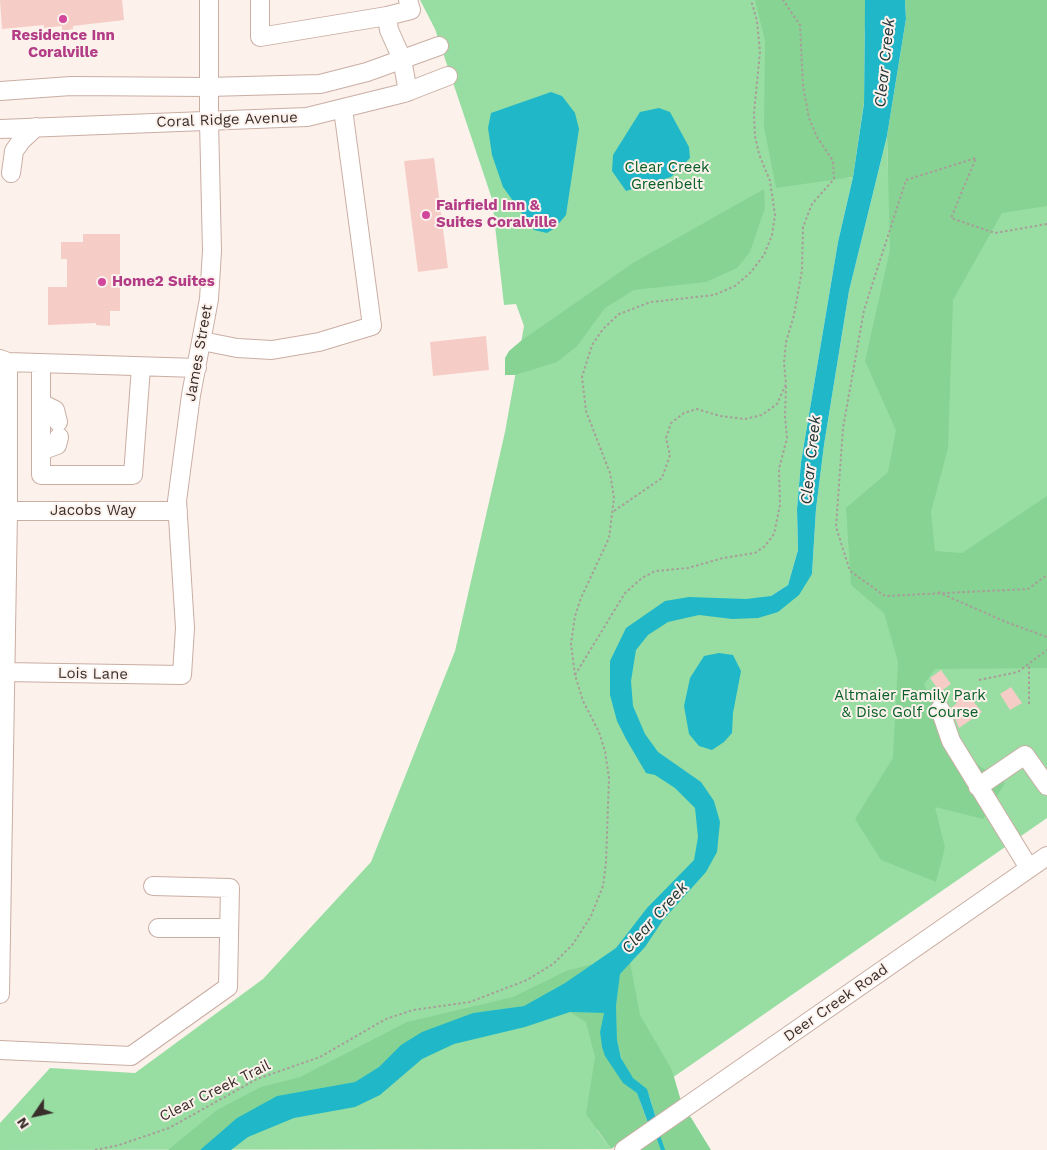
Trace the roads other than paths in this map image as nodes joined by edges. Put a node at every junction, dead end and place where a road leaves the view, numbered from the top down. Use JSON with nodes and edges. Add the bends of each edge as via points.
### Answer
{"nodes":[{"id":1,"x":209,"y":0,"type":"edge"},
{"id":2,"x":260,"y":0,"type":"edge"},
{"id":3,"x":408,"y":0,"type":"edge"},
{"id":4,"x":388,"y":23,"type":"junction"},
{"id":5,"x":439,"y":46,"type":"dead end"},
{"id":6,"x":402,"y":59,"type":"junction"},
{"id":7,"x":380,"y":67,"type":"junction"},
{"id":8,"x":448,"y":76,"type":"dead end"},
{"id":9,"x":208,"y":87,"type":"junction"},
{"id":10,"x":0,"y":91,"type":"edge"},
{"id":11,"x":408,"y":92,"type":"junction"},
{"id":12,"x":344,"y":109,"type":"junction"},
{"id":13,"x":209,"y":121,"type":"junction"},
{"id":14,"x":36,"y":127,"type":"junction"},
{"id":15,"x":0,"y":129,"type":"edge"},
{"id":16,"x":0,"y":145,"type":"edge"},
{"id":17,"x":202,"y":342,"type":"junction"},
{"id":18,"x":4,"y":361,"type":"edge"},
{"id":19,"x":41,"y":363,"type":"junction"},
{"id":20,"x":141,"y":366,"type":"junction"},
{"id":21,"x":197,"y":368,"type":"junction"},
{"id":22,"x":41,"y":403,"type":"junction"},
{"id":23,"x":41,"y":451,"type":"junction"},
{"id":24,"x":8,"y":511,"type":"junction"},
{"id":25,"x":178,"y":511,"type":"junction"},
{"id":26,"x":4,"y":672,"type":"junction"},
{"id":27,"x":182,"y":676,"type":"joint"},
{"id":28,"x":940,"y":709,"type":"dead end"},
{"id":29,"x":1047,"y":786,"type":"edge"},
{"id":30,"x":978,"y":787,"type":"junction"},
{"id":31,"x":1047,"y":856,"type":"edge"},
{"id":32,"x":1029,"y":868,"type":"junction"},
{"id":33,"x":153,"y":886,"type":"dead end"},
{"id":34,"x":158,"y":928,"type":"dead end"},
{"id":35,"x":229,"y":928,"type":"junction"},
{"id":36,"x":0,"y":994,"type":"edge"},
{"id":37,"x":0,"y":1050,"type":"edge"},
{"id":38,"x":630,"y":1146,"type":"edge"}],
"edges":[{"from":1,"to":9,"type":"street","name":"James Street"},
{"from":2,"to":4,"type":"street","via":[[260,37]]},
{"from":3,"to":4,"type":"street","via":[[411,10]]},
{"from":4,"to":6,"type":"street"},
{"from":4,"to":7,"type":"street"},
{"from":5,"to":6,"type":"street"},
{"from":6,"to":7,"type":"street"},
{"from":6,"to":11,"type":"street"},
{"from":7,"to":9,"type":"street","via":[[320,84]]},
{"from":8,"to":11,"type":"street","name":"Coral Ridge Avenue"},
{"from":9,"to":10,"type":"street","via":[[71,86]]},
{"from":9,"to":13,"type":"street","name":"James Street"},
{"from":11,"to":12,"type":"street","name":"Coral Ridge Avenue"},
{"from":12,"to":13,"type":"street","name":"Coral Ridge Avenue","via":[[307,116]]},
{"from":12,"to":17,"type":"street","via":[[372,326],[319,342],[272,350]]},
{"from":13,"to":14,"type":"street","name":"Coral Ridge Avenue"},
{"from":13,"to":17,"type":"street","name":"James Street","via":[[212,251]]},
{"from":14,"to":15,"type":"street","name":"Coral Ridge Avenue"},
{"from":14,"to":16,"type":"street","via":[[14,151],[11,173],[9,160]]},
{"from":17,"to":21,"type":"street","name":"James Street"},
{"from":18,"to":19,"type":"street"},
{"from":18,"to":24,"type":"street"},
{"from":19,"to":20,"type":"street"},
{"from":19,"to":22,"type":"street"},
{"from":20,"to":21,"type":"street"},
{"from":20,"to":23,"type":"street","via":[[133,475],[41,475]]},
{"from":21,"to":25,"type":"street","name":"James Street"},
{"from":22,"to":23,"type":"street"},
{"from":22,"to":23,"type":"street","via":[[55,410],[59,429],[57,445]]},
{"from":24,"to":25,"type":"street","name":"Jacobs Way"},
{"from":24,"to":26,"type":"street"},
{"from":25,"to":27,"type":"street","name":"James Street","via":[[185,628]]},
{"from":26,"to":27,"type":"street","name":"Lois Lane"},
{"from":26,"to":36,"type":"street"},
{"from":28,"to":30,"type":"street","via":[[951,741]]},
{"from":29,"to":30,"type":"street","via":[[1025,755]]},
{"from":30,"to":32,"type":"street"},
{"from":31,"to":32,"type":"street","name":"Deer Creek Road"},
{"from":32,"to":38,"type":"street","name":"Deer Creek Road"},
{"from":33,"to":35,"type":"street","via":[[230,888]]},
{"from":34,"to":35,"type":"street"},
{"from":35,"to":37,"type":"street","via":[[228,987],[131,1056]]}]}
